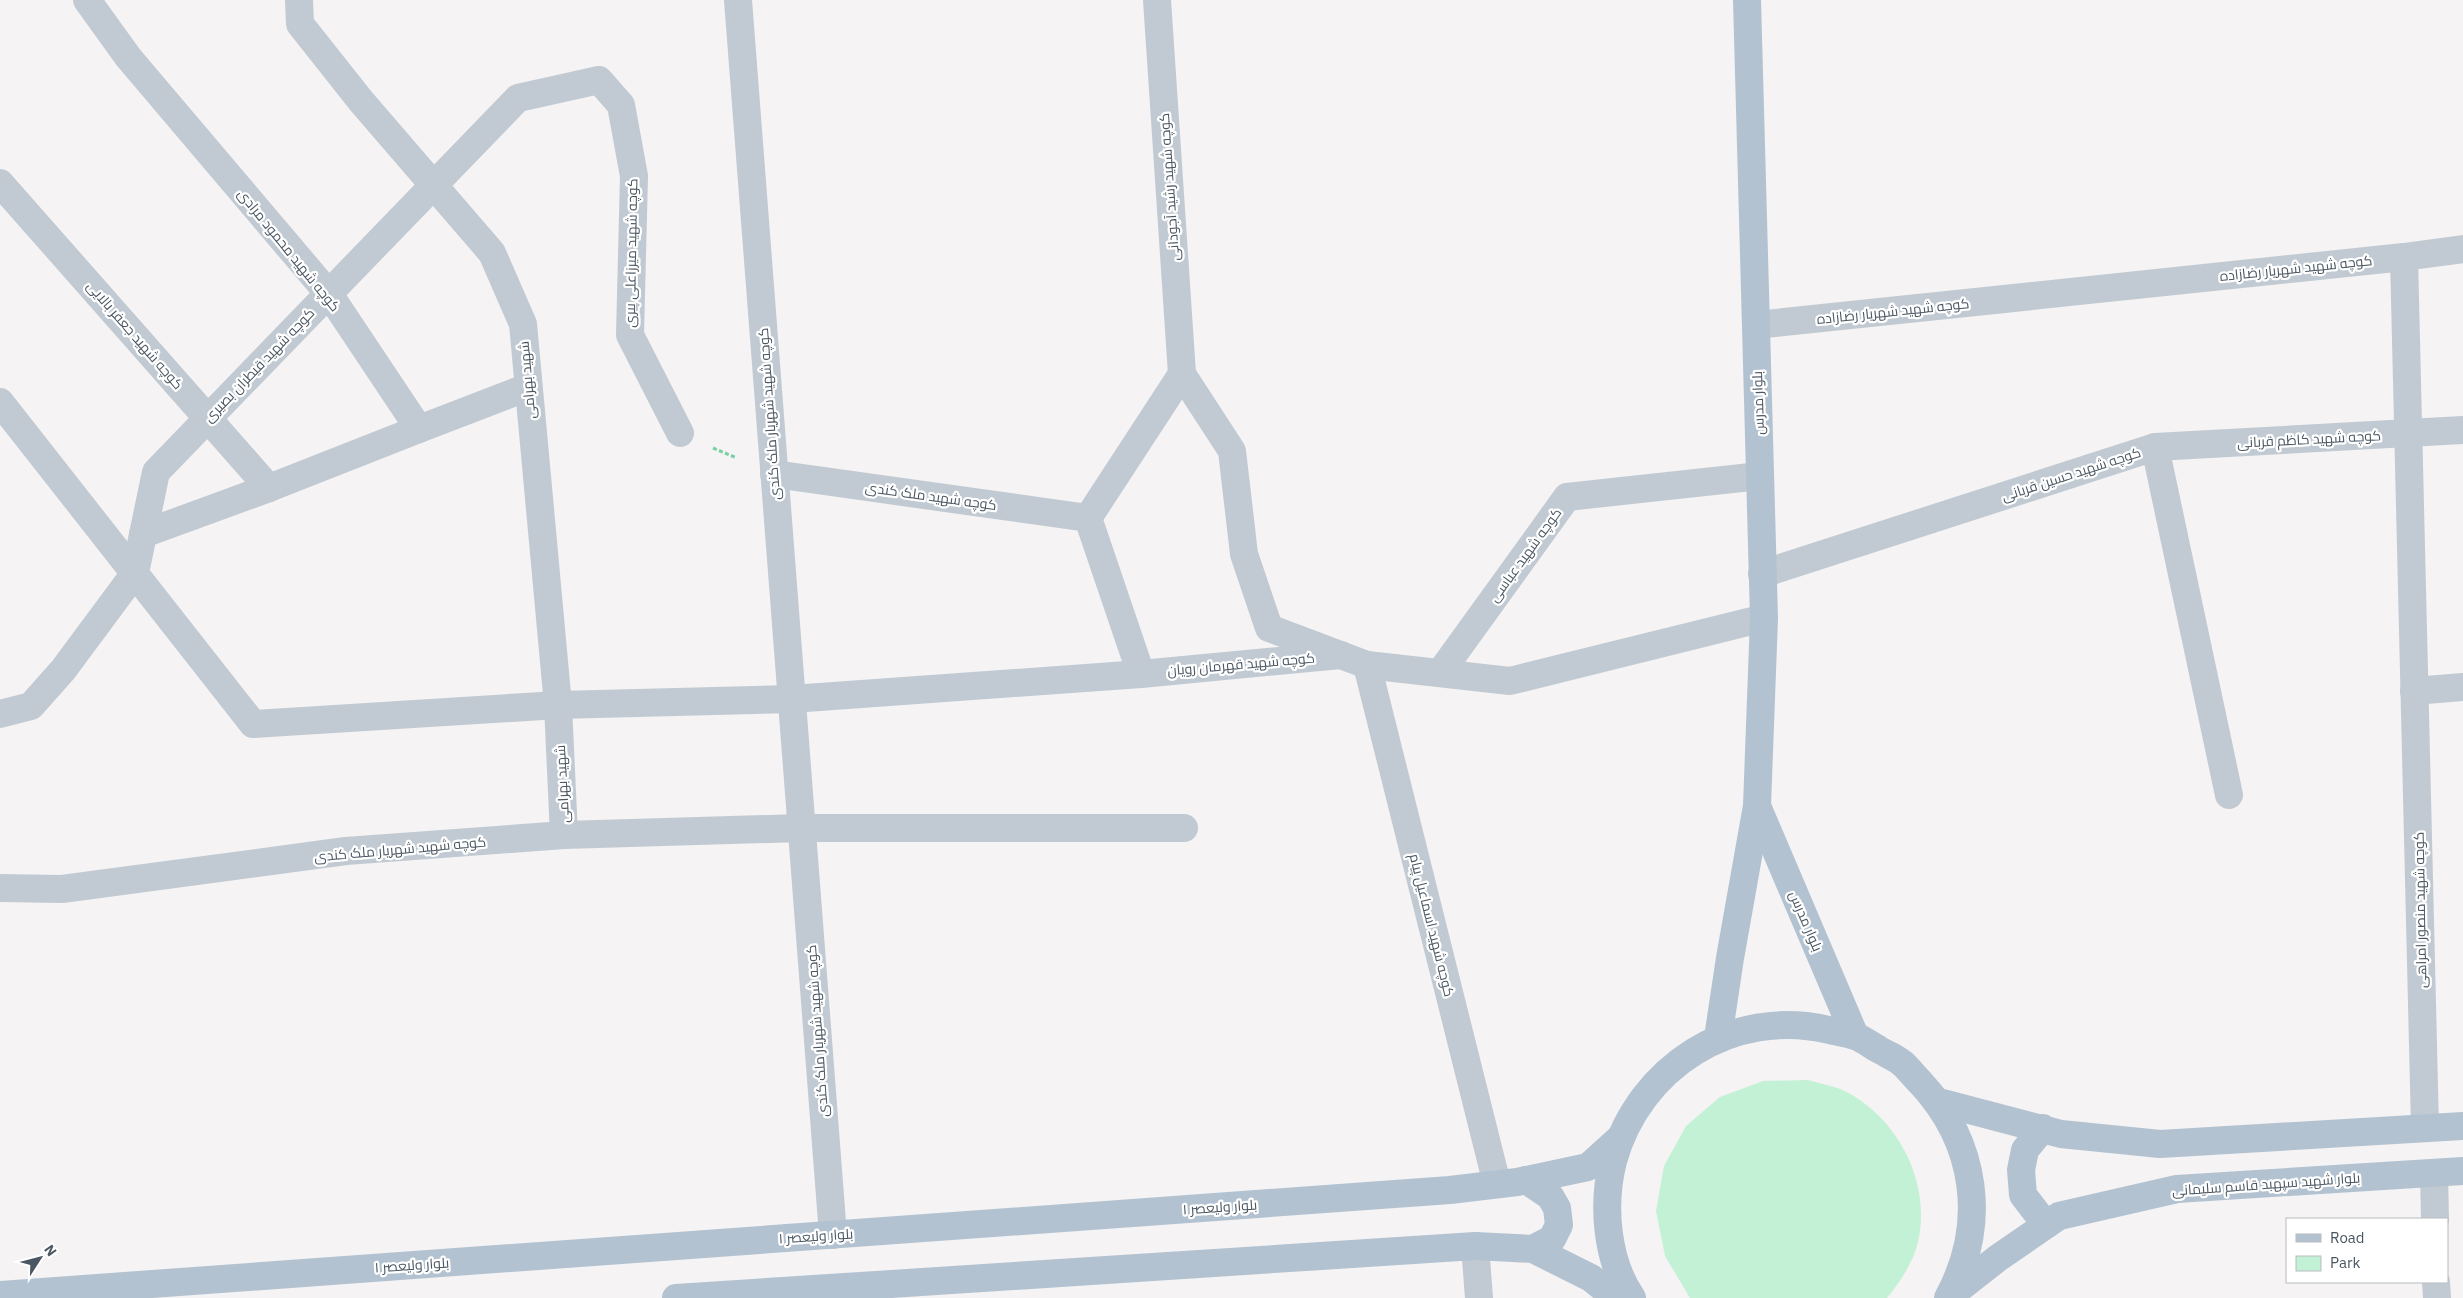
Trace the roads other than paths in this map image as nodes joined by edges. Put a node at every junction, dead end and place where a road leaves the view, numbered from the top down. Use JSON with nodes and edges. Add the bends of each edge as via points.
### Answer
{"nodes":[{"id":1,"x":87,"y":0,"type":"edge"},
{"id":2,"x":299,"y":0,"type":"edge"},
{"id":3,"x":738,"y":0,"type":"edge"},
{"id":4,"x":1157,"y":0,"type":"edge"},
{"id":5,"x":1747,"y":0,"type":"edge"},
{"id":6,"x":518,"y":98,"type":"joint"},
{"id":7,"x":0,"y":183,"type":"edge"},
{"id":8,"x":434,"y":185,"type":"junction"},
{"id":9,"x":2463,"y":249,"type":"edge"},
{"id":10,"x":2404,"y":257,"type":"junction"},
{"id":11,"x":328,"y":294,"type":"junction"},
{"id":12,"x":1756,"y":325,"type":"junction"},
{"id":13,"x":1182,"y":374,"type":"junction"},
{"id":14,"x":528,"y":387,"type":"junction"},
{"id":15,"x":0,"y":402,"type":"edge"},
{"id":16,"x":208,"y":418,"type":"junction"},
{"id":17,"x":419,"y":429,"type":"junction"},
{"id":18,"x":2463,"y":430,"type":"edge"},
{"id":19,"x":680,"y":433,"type":"road end"},
{"id":20,"x":2408,"y":435,"type":"junction"},
{"id":21,"x":2155,"y":447,"type":"junction"},
{"id":22,"x":774,"y":474,"type":"junction"},
{"id":23,"x":1760,"y":476,"type":"junction"},
{"id":24,"x":270,"y":488,"type":"junction"},
{"id":25,"x":1088,"y":518,"type":"junction"},
{"id":26,"x":143,"y":534,"type":"junction"},
{"id":27,"x":135,"y":573,"type":"junction"},
{"id":28,"x":1762,"y":574,"type":"junction"},
{"id":29,"x":1764,"y":618,"type":"junction"},
{"id":30,"x":1341,"y":655,"type":"junction"},
{"id":31,"x":1367,"y":665,"type":"junction"},
{"id":32,"x":1440,"y":673,"type":"junction"},
{"id":33,"x":1141,"y":674,"type":"junction"},
{"id":34,"x":2463,"y":687,"type":"edge"},
{"id":35,"x":2414,"y":691,"type":"junction"},
{"id":36,"x":792,"y":699,"type":"junction"},
{"id":37,"x":558,"y":705,"type":"junction"},
{"id":38,"x":0,"y":714,"type":"edge"},
{"id":39,"x":2229,"y":795,"type":"dead end"},
{"id":40,"x":1757,"y":806,"type":"junction"},
{"id":41,"x":802,"y":828,"type":"junction"},
{"id":42,"x":1184,"y":828,"type":"dead end"},
{"id":43,"x":564,"y":836,"type":"junction"},
{"id":44,"x":0,"y":888,"type":"edge"},
{"id":45,"x":1855,"y":1036,"type":"junction"},
{"id":46,"x":1718,"y":1038,"type":"junction"},
{"id":47,"x":1939,"y":1102,"type":"junction"},
{"id":48,"x":2463,"y":1126,"type":"edge"},
{"id":49,"x":2043,"y":1128,"type":"junction"},
{"id":50,"x":2425,"y":1128,"type":"junction"},
{"id":51,"x":1620,"y":1138,"type":"junction"},
{"id":52,"x":2463,"y":1171,"type":"edge"},
{"id":53,"x":2434,"y":1173,"type":"junction"},
{"id":54,"x":1526,"y":1180,"type":"junction"},
{"id":55,"x":1497,"y":1184,"type":"junction"},
{"id":56,"x":2435,"y":1218,"type":"edge"},
{"id":57,"x":2046,"y":1225,"type":"junction"},
{"id":58,"x":833,"y":1235,"type":"junction"},
{"id":59,"x":1475,"y":1246,"type":"junction"},
{"id":60,"x":1533,"y":1249,"type":"junction"},
{"id":61,"x":2436,"y":1283,"type":"edge"},
{"id":62,"x":0,"y":1295,"type":"edge"},
{"id":63,"x":676,"y":1298,"type":"edge"},
{"id":64,"x":1479,"y":1298,"type":"edge"},
{"id":65,"x":1616,"y":1298,"type":"edge"},
{"id":66,"x":1632,"y":1298,"type":"edge"},
{"id":67,"x":1949,"y":1298,"type":"edge"},
{"id":68,"x":2437,"y":1298,"type":"edge"}],
"edges":[{"from":1,"to":11,"type":"street","name":"کوچه شهید محمود مرادی","via":[[128,57]]},
{"from":2,"to":8,"type":"street","name":"شهید بهرامی","via":[[300,24]]},
{"from":3,"to":22,"type":"street","name":"کوچه شهید شهریار ملک کندی"},
{"from":4,"to":13,"type":"street","name":"کوچه شهید رشید آجودانی"},
{"from":5,"to":12,"type":"main road","name":"بلوار مدرس"},
{"from":6,"to":8,"type":"street","name":"کوچه شهید قیطران بصیری"},
{"from":6,"to":19,"type":"street","name":"کوچه شهید میرزاعلی پیری","via":[[599,80],[621,105],[634,176],[630,335]]},
{"from":7,"to":16,"type":"street","name":"کوچه شهید جعفر بالایی"},
{"from":8,"to":11,"type":"street","name":"کوچه شهید قیطران بصیری"},
{"from":8,"to":14,"type":"street","name":"شهید بهرامی","via":[[492,253],[523,324]]},
{"from":9,"to":10,"type":"street"},
{"from":10,"to":12,"type":"street","name":"کوچه شهید شهریار رضازاده"},
{"from":10,"to":20,"type":"street"},
{"from":11,"to":16,"type":"street","name":"کوچه شهید قیطران بصیری"},
{"from":11,"to":17,"type":"street","name":"کوچه شهید محمود مرادی"},
{"from":12,"to":23,"type":"main road","name":"بلوار مدرس"},
{"from":13,"to":25,"type":"street"},
{"from":13,"to":30,"type":"street","via":[[1232,451],[1244,554],[1269,628]]},
{"from":14,"to":17,"type":"street"},
{"from":14,"to":37,"type":"street","name":"شهید بهرامی"},
{"from":15,"to":27,"type":"street"},
{"from":16,"to":24,"type":"street","name":"کوچه شهید جعفر بالایی"},
{"from":16,"to":26,"type":"street","name":"کوچه شهید قیطران بصیری","via":[[156,472]]},
{"from":17,"to":24,"type":"street"},
{"from":18,"to":20,"type":"street","name":"کوچه شهید کاظم قربانی"},
{"from":20,"to":21,"type":"street","name":"کوچه شهید کاظم قربانی"},
{"from":20,"to":35,"type":"street"},
{"from":21,"to":28,"type":"street","name":"کوچه شهید حسین قربانی"},
{"from":21,"to":39,"type":"street","name":"کوچه شهید حسین قربانی"},
{"from":22,"to":25,"type":"street","name":"کوچه شهید ملک کندی"},
{"from":22,"to":36,"type":"street","name":"کوچه شهید شهریار ملک کندی"},
{"from":23,"to":28,"type":"main road","name":"بلوار مدرس"},
{"from":23,"to":32,"type":"street","name":"کوچه شهید عباسی","via":[[1567,497]]},
{"from":24,"to":26,"type":"street"},
{"from":25,"to":33,"type":"street"},
{"from":26,"to":27,"type":"street","name":"کوچه شهید قیطران بصیری"},
{"from":27,"to":37,"type":"street","name":"کوچه شهید قهرمان رویان","via":[[253,724]]},
{"from":27,"to":38,"type":"street","name":"کوچه شهید قیطران بصیری","via":[[63,670],[31,706]]},
{"from":28,"to":29,"type":"main road","name":"بلوار مدرس"},
{"from":29,"to":32,"type":"street","via":[[1510,681]]},
{"from":29,"to":40,"type":"main road","name":"بلوار مدرس"},
{"from":30,"to":31,"type":"street"},
{"from":30,"to":33,"type":"street","name":"کوچه شهید قهرمان رویان"},
{"from":31,"to":32,"type":"street"},
{"from":31,"to":55,"type":"street","name":"کوچه شهید اسماعیل پیام"},
{"from":33,"to":36,"type":"street","name":"کوچه شهید قهرمان رویان"},
{"from":34,"to":35,"type":"street"},
{"from":35,"to":50,"type":"street","name":"کوچه شهید منصور امراهی"},
{"from":36,"to":37,"type":"street","name":"کوچه شهید قهرمان رویان"},
{"from":36,"to":41,"type":"street","name":"کوچه شهید شهریار ملک کندی"},
{"from":37,"to":43,"type":"street","name":"شهید بهرامی"},
{"from":40,"to":45,"type":"main road","name":"بلوار مدرس"},
{"from":40,"to":46,"type":"main road","name":"بلوار مدرس"},
{"from":41,"to":42,"type":"street","name":"کوچه شهید شهریار ملک کندی"},
{"from":41,"to":43,"type":"street","name":"کوچه شهید شهریار ملک کندی"},
{"from":41,"to":58,"type":"street","name":"کوچه شهید شهریار ملک کندی"},
{"from":43,"to":44,"type":"street","name":"کوچه شهید شهریار ملک کندی","via":[[346,851],[62,889]]},
{"from":45,"to":46,"type":"main road","via":[[1810,1025],[1763,1025]]},
{"from":45,"to":47,"type":"main road","via":[[1902,1063]]},
{"from":46,"to":51,"type":"main road","via":[[1677,1062],[1643,1097]]},
{"from":47,"to":49,"type":"main road"},
{"from":47,"to":67,"type":"main road","via":[[1959,1138],[1970,1178],[1972,1218],[1965,1259]]},
{"from":48,"to":50,"type":"main road"},
{"from":49,"to":50,"type":"main road","via":[[2061,1134],[2160,1144]]},
{"from":49,"to":57,"type":"main road","via":[[2025,1150],[2021,1170],[2023,1195]]},
{"from":51,"to":54,"type":"main road","name":"بلوار ولیعصر ۱","via":[[1588,1167]]},
{"from":51,"to":66,"type":"main road","via":[[1609,1178],[1607,1217],[1614,1257]]},
{"from":52,"to":53,"type":"main road","name":"بلوار شهید سپهبد قاسم سلیمانی"},
{"from":53,"to":56,"type":"street"},
{"from":53,"to":57,"type":"main road","name":"بلوار شهید سپهبد قاسم سلیمانی","via":[[2177,1189],[2059,1216]]},
{"from":54,"to":55,"type":"main road","name":"بلوار ولیعصر ۱"},
{"from":54,"to":60,"type":"main road","via":[[1550,1196],[1557,1208],[1559,1225],[1552,1239]]},
{"from":55,"to":58,"type":"main road","name":"بلوار ولیعصر ۱"},
{"from":57,"to":67,"type":"main road","name":"بلوار شهید سپهبد قاسم سلیمانی"},
{"from":58,"to":62,"type":"main road","name":"بلوار ولیعصر ۱"},
{"from":59,"to":60,"type":"main road"},
{"from":59,"to":63,"type":"main road"},
{"from":59,"to":64,"type":"street"},
{"from":60,"to":65,"type":"main road","via":[[1591,1278]]},
{"from":61,"to":68,"type":"street"}]}
